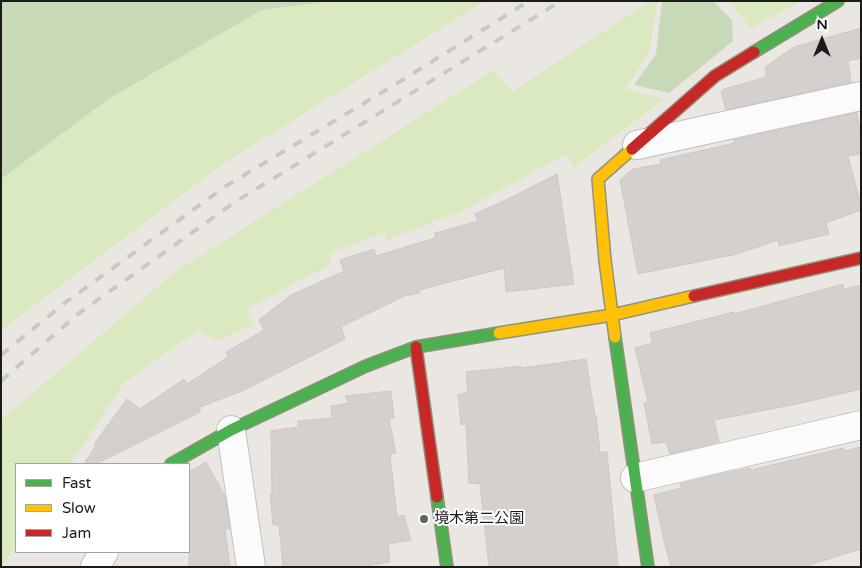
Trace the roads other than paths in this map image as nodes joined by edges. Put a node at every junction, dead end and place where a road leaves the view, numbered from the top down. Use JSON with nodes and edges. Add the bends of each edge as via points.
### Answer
{"nodes":[{"id":1,"x":838,"y":1,"type":"edge"},
{"id":2,"x":861,"y":96,"type":"edge"},
{"id":3,"x":637,"y":145,"type":"junction"},
{"id":4,"x":861,"y":258,"type":"edge"},
{"id":5,"x":612,"y":314,"type":"junction"},
{"id":6,"x":416,"y":347,"type":"junction"},
{"id":7,"x":861,"y":425,"type":"edge"},
{"id":8,"x":231,"y":430,"type":"junction"},
{"id":9,"x":173,"y":463,"type":"edge"},
{"id":10,"x":635,"y":478,"type":"junction"},
{"id":11,"x":103,"y":553,"type":"edge"},
{"id":12,"x":95,"y":567,"type":"edge"},
{"id":13,"x":251,"y":567,"type":"edge"},
{"id":14,"x":447,"y":567,"type":"edge"},
{"id":15,"x":648,"y":567,"type":"edge"}],
"edges":[{"from":1,"to":3,"type":"street","via":[[715,76]]},
{"from":2,"to":3,"type":"street"},
{"from":3,"to":5,"type":"street","via":[[598,179]]},
{"from":4,"to":5,"type":"street"},
{"from":5,"to":6,"type":"street"},
{"from":5,"to":10,"type":"street"},
{"from":6,"to":8,"type":"street","via":[[366,366]]},
{"from":6,"to":14,"type":"street"},
{"from":7,"to":10,"type":"street"},
{"from":8,"to":9,"type":"street"},
{"from":8,"to":13,"type":"street"},
{"from":10,"to":15,"type":"street"},
{"from":11,"to":12,"type":"street"}]}
